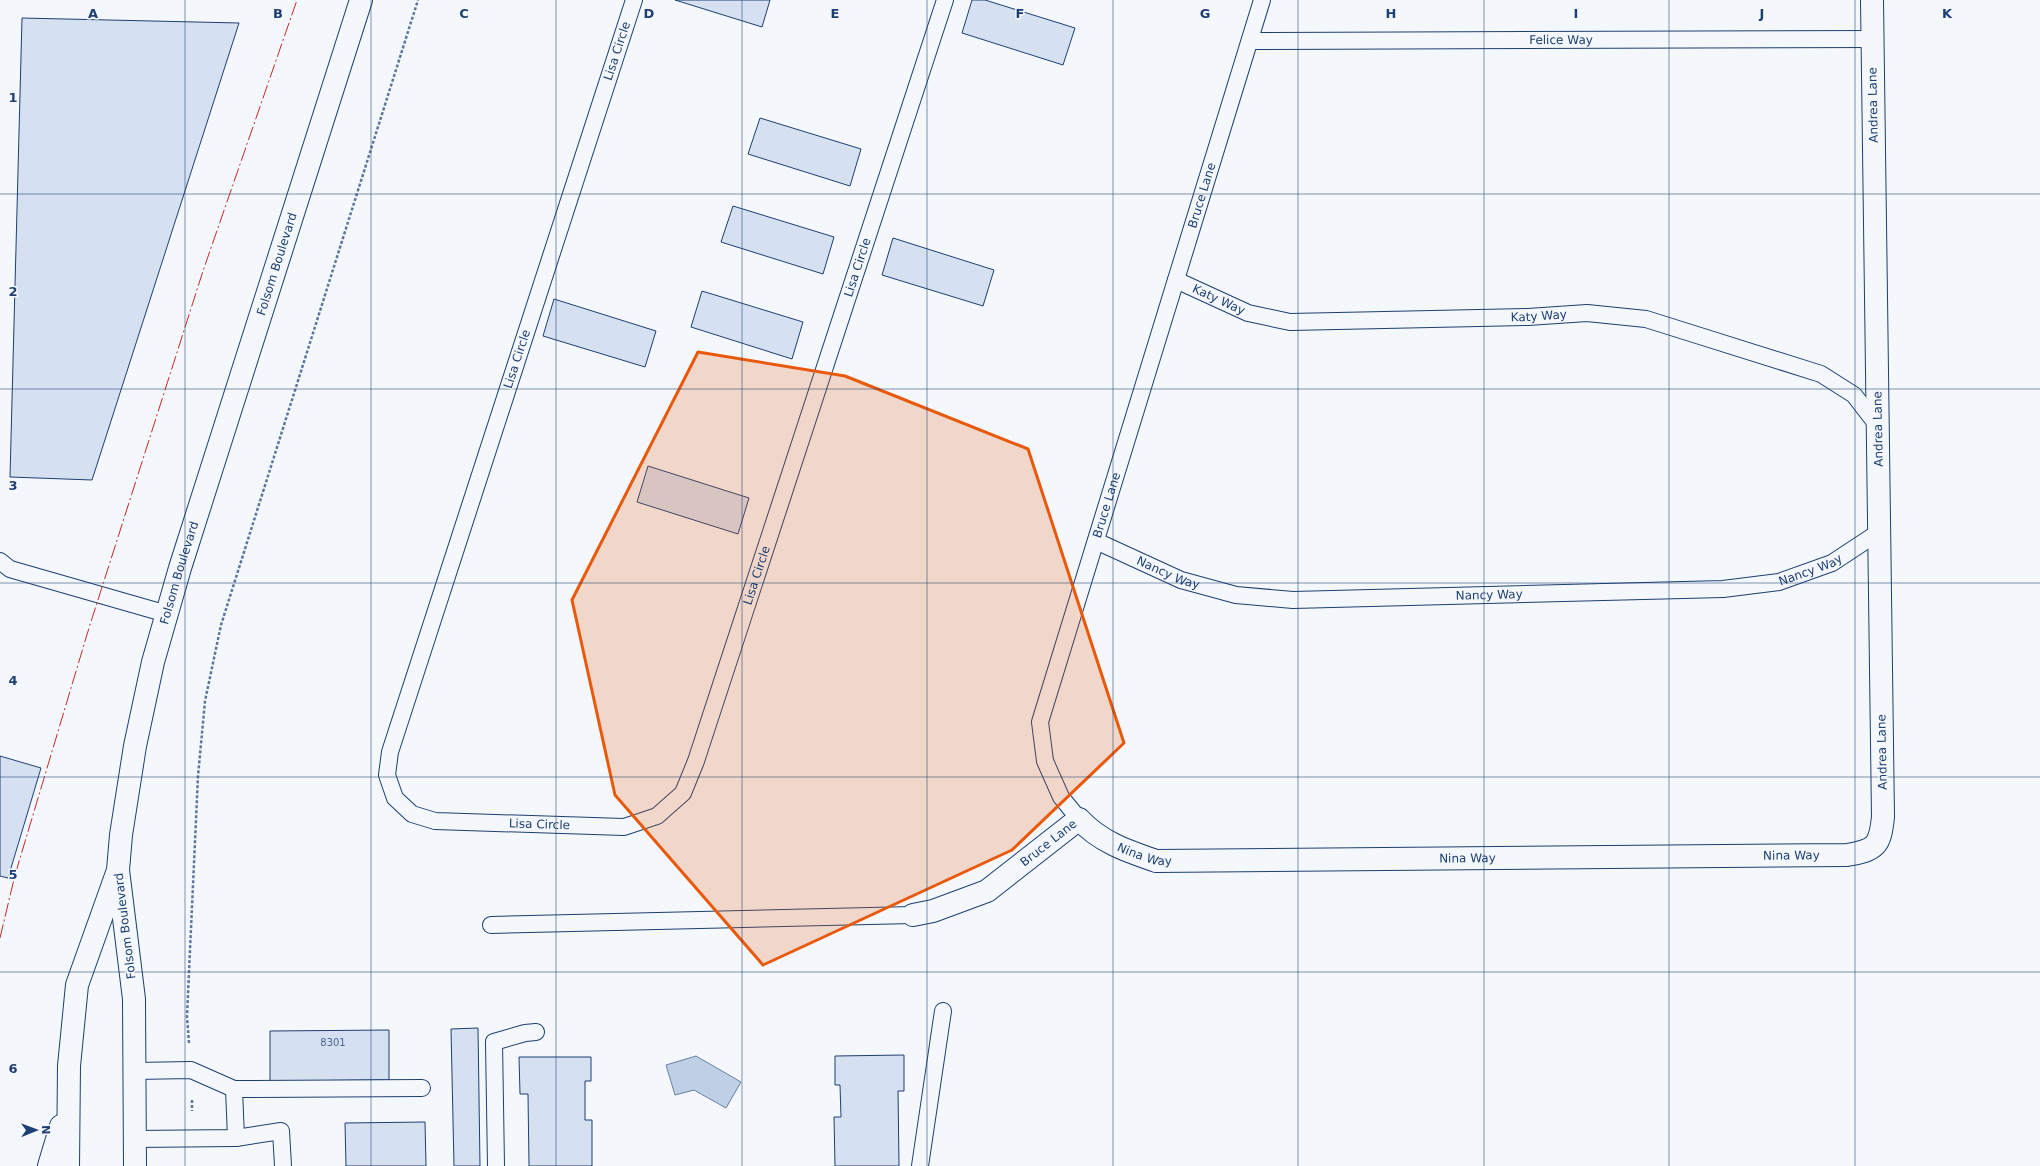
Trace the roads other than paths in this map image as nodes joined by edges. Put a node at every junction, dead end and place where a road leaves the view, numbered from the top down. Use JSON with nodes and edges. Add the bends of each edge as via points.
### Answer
{"nodes":[{"id":1,"x":634,"y":0,"type":"edge"},
{"id":2,"x":945,"y":0,"type":"edge"},
{"id":3,"x":1262,"y":0,"type":"edge"},
{"id":4,"x":1872,"y":0,"type":"edge"},
{"id":5,"x":356,"y":1,"type":"edge"},
{"id":6,"x":1873,"y":39,"type":"junction"},
{"id":7,"x":1250,"y":41,"type":"junction"},
{"id":8,"x":1176,"y":280,"type":"junction"},
{"id":9,"x":1878,"y":426,"type":"junction"},
{"id":10,"x":1879,"y":532,"type":"junction"},
{"id":11,"x":1096,"y":541,"type":"junction"},
{"id":12,"x":0,"y":561,"type":"edge"},
{"id":13,"x":167,"y":614,"type":"junction"},
{"id":14,"x":1079,"y":819,"type":"junction"},
{"id":15,"x":1868,"y":852,"type":"joint"},
{"id":16,"x":118,"y":870,"type":"junction"},
{"id":17,"x":913,"y":915,"type":"joint"},
{"id":18,"x":491,"y":925,"type":"dead end"},
{"id":19,"x":944,"y":1011,"type":"dead end"},
{"id":20,"x":536,"y":1032,"type":"dead end"},
{"id":21,"x":135,"y":1071,"type":"junction"},
{"id":22,"x":422,"y":1088,"type":"dead end"},
{"id":23,"x":234,"y":1090,"type":"junction"},
{"id":24,"x":68,"y":1106,"type":"junction"},
{"id":25,"x":236,"y":1138,"type":"junction"},
{"id":26,"x":135,"y":1139,"type":"junction"},
{"id":27,"x":49,"y":1166,"type":"edge"},
{"id":28,"x":68,"y":1166,"type":"edge"},
{"id":29,"x":134,"y":1166,"type":"edge"},
{"id":30,"x":139,"y":1166,"type":"edge"},
{"id":31,"x":284,"y":1166,"type":"edge"},
{"id":32,"x":496,"y":1166,"type":"edge"},
{"id":33,"x":920,"y":1166,"type":"edge"}],
"edges":[{"from":1,"to":2,"type":"lane","name":"Lisa Circle","via":[[390,752],[387,776],[395,798],[412,814],[435,822],[624,827],[658,816],[683,793],[696,761]]},
{"from":3,"to":7,"type":"lane","name":"Bruce Lane"},
{"from":4,"to":6,"type":"street","name":"Andrea Lane"},
{"from":5,"to":13,"type":"street","name":"Folsom Boulevard"},
{"from":6,"to":7,"type":"lane","name":"Felice Way"},
{"from":6,"to":9,"type":"street","name":"Andrea Lane"},
{"from":7,"to":8,"type":"lane","name":"Bruce Lane"},
{"from":8,"to":9,"type":"lane","name":"Katy Way","via":[[1248,313],[1290,322],[1528,317],[1587,313],[1646,319],[1821,374],[1854,395]]},
{"from":8,"to":11,"type":"lane","name":"Bruce Lane"},
{"from":9,"to":10,"type":"street","name":"Andrea Lane"},
{"from":10,"to":11,"type":"lane","name":"Nancy Way","via":[[1832,562],[1779,582],[1723,589],[1293,600],[1236,595],[1181,580]]},
{"from":10,"to":15,"type":"street","name":"Andrea Lane","via":[[1883,817],[1881,837]]},
{"from":11,"to":14,"type":"lane","name":"Bruce Lane","via":[[1040,722],[1045,761],[1061,797]]},
{"from":12,"to":13,"type":"lane","via":[[10,569]]},
{"from":13,"to":16,"type":"street","name":"Folsom Boulevard","via":[[153,662],[135,746]]},
{"from":14,"to":15,"type":"street","name":"Nina Way","via":[[1086,827],[1119,849],[1156,861],[1848,855]]},
{"from":14,"to":17,"type":"street","name":"Bruce Lane","via":[[987,891],[933,911]]},
{"from":16,"to":21,"type":"street","name":"Folsom Boulevard","via":[[134,1000]]},
{"from":16,"to":24,"type":"street","via":[[77,984]]},
{"from":17,"to":18,"type":"lane"},
{"from":19,"to":33,"type":"lane"},
{"from":20,"to":32,"type":"lane","via":[[494,1042]]},
{"from":21,"to":23,"type":"lane","via":[[191,1070]]},
{"from":21,"to":26,"type":"street","name":"Folsom Boulevard"},
{"from":22,"to":23,"type":"lane"},
{"from":23,"to":25,"type":"lane"},
{"from":24,"to":27,"type":"street"},
{"from":24,"to":28,"type":"street"},
{"from":25,"to":26,"type":"lane"},
{"from":25,"to":31,"type":"lane","via":[[281,1131]]},
{"from":26,"to":29,"type":"street","name":"Folsom Boulevard"},
{"from":26,"to":30,"type":"street"}]}
